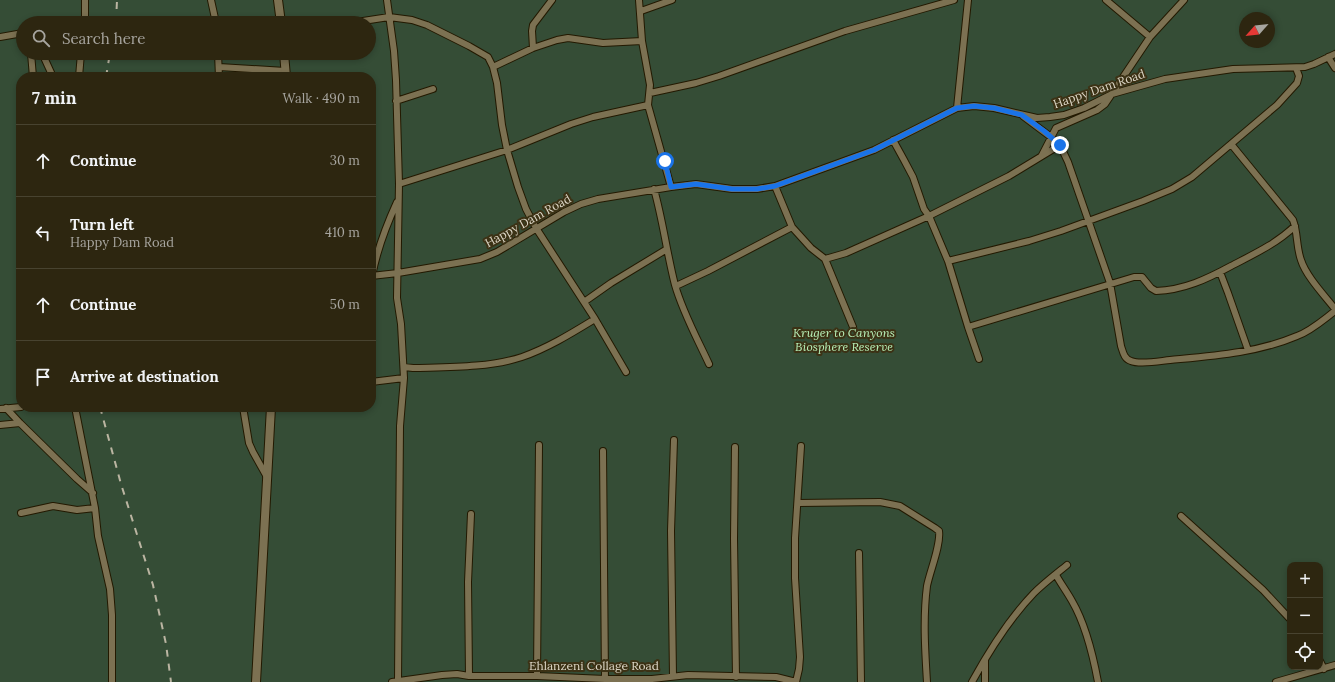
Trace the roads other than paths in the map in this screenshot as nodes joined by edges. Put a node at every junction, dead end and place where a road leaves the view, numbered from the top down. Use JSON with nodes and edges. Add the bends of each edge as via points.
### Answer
{"nodes":[{"id":1,"x":85,"y":0,"type":"edge"},
{"id":2,"x":211,"y":0,"type":"edge"},
{"id":3,"x":278,"y":0,"type":"edge"},
{"id":4,"x":387,"y":0,"type":"edge"},
{"id":5,"x":552,"y":0,"type":"edge"},
{"id":6,"x":639,"y":0,"type":"edge"},
{"id":7,"x":672,"y":0,"type":"edge"},
{"id":8,"x":951,"y":0,"type":"edge"},
{"id":9,"x":968,"y":0,"type":"edge"},
{"id":10,"x":1106,"y":0,"type":"edge"},
{"id":11,"x":1184,"y":0,"type":"edge"},
{"id":12,"x":641,"y":11,"type":"junction"},
{"id":13,"x":85,"y":16,"type":"edge"},
{"id":14,"x":214,"y":16,"type":"edge"},
{"id":15,"x":280,"y":16,"type":"edge"},
{"id":16,"x":389,"y":17,"type":"junction"},
{"id":17,"x":376,"y":19,"type":"edge"},
{"id":18,"x":16,"y":34,"type":"edge"},
{"id":19,"x":0,"y":37,"type":"edge"},
{"id":20,"x":1150,"y":37,"type":"junction"},
{"id":21,"x":642,"y":40,"type":"junction"},
{"id":22,"x":534,"y":48,"type":"junction"},
{"id":23,"x":1335,"y":54,"type":"edge"},
{"id":24,"x":1328,"y":57,"type":"junction"},
{"id":25,"x":32,"y":60,"type":"edge"},
{"id":26,"x":45,"y":60,"type":"edge"},
{"id":27,"x":80,"y":60,"type":"edge"},
{"id":28,"x":219,"y":60,"type":"edge"},
{"id":29,"x":284,"y":60,"type":"edge"},
{"id":30,"x":219,"y":66,"type":"junction"},
{"id":31,"x":493,"y":67,"type":"junction"},
{"id":32,"x":1296,"y":68,"type":"junction"},
{"id":33,"x":1335,"y":68,"type":"edge"},
{"id":34,"x":33,"y":72,"type":"edge"},
{"id":35,"x":51,"y":72,"type":"edge"},
{"id":36,"x":79,"y":72,"type":"edge"},
{"id":37,"x":219,"y":72,"type":"edge"},
{"id":38,"x":268,"y":72,"type":"edge"},
{"id":39,"x":285,"y":72,"type":"edge"},
{"id":40,"x":433,"y":89,"type":"dead end"},
{"id":41,"x":650,"y":93,"type":"junction"},
{"id":42,"x":1112,"y":94,"type":"junction"},
{"id":43,"x":396,"y":102,"type":"junction"},
{"id":44,"x":648,"y":105,"type":"junction"},
{"id":45,"x":957,"y":108,"type":"junction"},
{"id":46,"x":1022,"y":115,"type":"junction"},
{"id":47,"x":1051,"y":137,"type":"junction"},
{"id":48,"x":893,"y":140,"type":"junction"},
{"id":49,"x":1231,"y":144,"type":"junction"},
{"id":50,"x":1060,"y":145,"type":"junction"},
{"id":51,"x":507,"y":150,"type":"junction"},
{"id":52,"x":1041,"y":156,"type":"junction"},
{"id":53,"x":399,"y":184,"type":"junction"},
{"id":54,"x":775,"y":186,"type":"junction"},
{"id":55,"x":671,"y":187,"type":"junction"},
{"id":56,"x":654,"y":189,"type":"junction"},
{"id":57,"x":399,"y":199,"type":"junction"},
{"id":58,"x":929,"y":216,"type":"junction"},
{"id":59,"x":1088,"y":220,"type":"junction"},
{"id":60,"x":1296,"y":226,"type":"junction"},
{"id":61,"x":792,"y":227,"type":"junction"},
{"id":62,"x":536,"y":228,"type":"junction"},
{"id":63,"x":667,"y":249,"type":"junction"},
{"id":64,"x":376,"y":254,"type":"edge"},
{"id":65,"x":826,"y":259,"type":"junction"},
{"id":66,"x":948,"y":261,"type":"junction"},
{"id":67,"x":1220,"y":272,"type":"junction"},
{"id":68,"x":398,"y":273,"type":"junction"},
{"id":69,"x":376,"y":275,"type":"edge"},
{"id":70,"x":1110,"y":283,"type":"junction"},
{"id":71,"x":676,"y":286,"type":"junction"},
{"id":72,"x":584,"y":302,"type":"junction"},
{"id":73,"x":1335,"y":310,"type":"edge"},
{"id":74,"x":596,"y":319,"type":"junction"},
{"id":75,"x":853,"y":327,"type":"dead end"},
{"id":76,"x":968,"y":327,"type":"junction"},
{"id":77,"x":1248,"y":350,"type":"junction"},
{"id":78,"x":979,"y":359,"type":"dead end"},
{"id":79,"x":709,"y":364,"type":"dead end"},
{"id":80,"x":404,"y":367,"type":"junction"},
{"id":81,"x":626,"y":372,"type":"dead end"},
{"id":82,"x":404,"y":378,"type":"junction"},
{"id":83,"x":376,"y":381,"type":"edge"},
{"id":84,"x":16,"y":408,"type":"edge"},
{"id":85,"x":3,"y":409,"type":"edge"},
{"id":86,"x":77,"y":412,"type":"edge"},
{"id":87,"x":244,"y":412,"type":"edge"},
{"id":88,"x":271,"y":412,"type":"edge"},
{"id":89,"x":20,"y":423,"type":"junction"},
{"id":90,"x":0,"y":425,"type":"edge"},
{"id":91,"x":674,"y":440,"type":"dead end"},
{"id":92,"x":539,"y":445,"type":"dead end"},
{"id":93,"x":801,"y":446,"type":"dead end"},
{"id":94,"x":735,"y":447,"type":"dead end"},
{"id":95,"x":603,"y":451,"type":"dead end"},
{"id":96,"x":268,"y":478,"type":"junction"},
{"id":97,"x":93,"y":493,"type":"junction"},
{"id":98,"x":798,"y":503,"type":"junction"},
{"id":99,"x":96,"y":508,"type":"junction"},
{"id":100,"x":21,"y":513,"type":"dead end"},
{"id":101,"x":471,"y":514,"type":"dead end"},
{"id":102,"x":1181,"y":516,"type":"dead end"},
{"id":103,"x":859,"y":553,"type":"dead end"},
{"id":104,"x":1067,"y":565,"type":"dead end"},
{"id":105,"x":1056,"y":575,"type":"junction"},
{"id":106,"x":1287,"y":616,"type":"edge"},
{"id":107,"x":985,"y":659,"type":"junction"},
{"id":108,"x":1335,"y":665,"type":"edge"},
{"id":109,"x":1324,"y":669,"type":"joint"},
{"id":110,"x":469,"y":676,"type":"junction"},
{"id":111,"x":537,"y":676,"type":"junction"},
{"id":112,"x":674,"y":676,"type":"junction"},
{"id":113,"x":736,"y":677,"type":"junction"},
{"id":114,"x":605,"y":679,"type":"junction"},
{"id":115,"x":1289,"y":680,"type":"edge"},
{"id":116,"x":395,"y":681,"type":"edge"},
{"id":117,"x":112,"y":682,"type":"edge"},
{"id":118,"x":256,"y":682,"type":"edge"},
{"id":119,"x":796,"y":682,"type":"edge"},
{"id":120,"x":861,"y":682,"type":"edge"},
{"id":121,"x":927,"y":682,"type":"edge"},
{"id":122,"x":972,"y":682,"type":"edge"},
{"id":123,"x":985,"y":682,"type":"edge"},
{"id":124,"x":1098,"y":682,"type":"edge"},
{"id":125,"x":1276,"y":682,"type":"edge"}],
"edges":[{"from":1,"to":13,"type":"street"},
{"from":2,"to":14,"type":"street"},
{"from":3,"to":15,"type":"street"},
{"from":4,"to":16,"type":"street"},
{"from":5,"to":22,"type":"street","via":[[533,24]]},
{"from":6,"to":12,"type":"street"},
{"from":7,"to":12,"type":"street"},
{"from":8,"to":41,"type":"street","via":[[845,31],[719,76]]},
{"from":9,"to":45,"type":"street"},
{"from":10,"to":20,"type":"street"},
{"from":11,"to":20,"type":"street"},
{"from":12,"to":21,"type":"street"},
{"from":16,"to":17,"type":"street"},
{"from":16,"to":31,"type":"street","via":[[427,25],[484,54]]},
{"from":16,"to":43,"type":"street","via":[[394,51]]},
{"from":18,"to":19,"type":"street"},
{"from":20,"to":42,"type":"street"},
{"from":21,"to":22,"type":"street","via":[[603,42],[568,38]]},
{"from":21,"to":41,"type":"street"},
{"from":22,"to":31,"type":"street"},
{"from":23,"to":24,"type":"street","name":"Happy Dam Road"},
{"from":24,"to":32,"type":"street","name":"Happy Dam Road","via":[[1314,64]]},
{"from":24,"to":33,"type":"street"},
{"from":25,"to":34,"type":"street"},
{"from":26,"to":35,"type":"street"},
{"from":27,"to":36,"type":"street"},
{"from":28,"to":30,"type":"street"},
{"from":29,"to":39,"type":"street"},
{"from":30,"to":37,"type":"street"},
{"from":30,"to":38,"type":"street"},
{"from":31,"to":51,"type":"street"},
{"from":32,"to":42,"type":"street","name":"Happy Dam Road","via":[[1215,71],[1166,79]]},
{"from":32,"to":49,"type":"street","via":[[1299,79],[1292,90]]},
{"from":40,"to":43,"type":"street"},
{"from":41,"to":44,"type":"street"},
{"from":42,"to":46,"type":"street","name":"Happy Dam Road","via":[[1064,115],[1037,118]]},
{"from":42,"to":47,"type":"street","via":[[1102,106],[1060,125]]},
{"from":43,"to":53,"type":"street"},
{"from":44,"to":51,"type":"street","via":[[571,124]]},
{"from":44,"to":55,"type":"street"},
{"from":45,"to":46,"type":"street","name":"Happy Dam Road","via":[[994,108]]},
{"from":45,"to":48,"type":"street","name":"Happy Dam Road"},
{"from":46,"to":47,"type":"street"},
{"from":47,"to":50,"type":"street"},
{"from":47,"to":52,"type":"street"},
{"from":48,"to":54,"type":"street","name":"Happy Dam Road","via":[[869,152]]},
{"from":48,"to":58,"type":"street","via":[[913,177]]},
{"from":49,"to":59,"type":"street","via":[[1192,177],[1172,189]]},
{"from":49,"to":60,"type":"street"},
{"from":50,"to":52,"type":"street"},
{"from":50,"to":59,"type":"street","via":[[1075,179]]},
{"from":51,"to":53,"type":"street"},
{"from":51,"to":62,"type":"street","via":[[520,194]]},
{"from":52,"to":58,"type":"street","via":[[1009,176]]},
{"from":53,"to":57,"type":"street"},
{"from":54,"to":55,"type":"street","name":"Happy Dam Road","via":[[757,189],[732,189],[696,184]]},
{"from":54,"to":61,"type":"street"},
{"from":55,"to":56,"type":"street","name":"Happy Dam Road"},
{"from":56,"to":62,"type":"street","name":"Happy Dam Road","via":[[581,204]]},
{"from":56,"to":63,"type":"street"},
{"from":57,"to":64,"type":"street"},
{"from":57,"to":68,"type":"street"},
{"from":58,"to":65,"type":"street","via":[[846,253]]},
{"from":58,"to":66,"type":"street"},
{"from":59,"to":66,"type":"street","via":[[1030,241]]},
{"from":59,"to":70,"type":"street"},
{"from":60,"to":67,"type":"street","via":[[1270,246]]},
{"from":60,"to":73,"type":"street","via":[[1302,264]]},
{"from":61,"to":65,"type":"street","via":[[811,248]]},
{"from":61,"to":71,"type":"street"},
{"from":62,"to":68,"type":"street","name":"Happy Dam Road","via":[[497,252],[480,259]]},
{"from":62,"to":72,"type":"street"},
{"from":63,"to":71,"type":"street"},
{"from":63,"to":72,"type":"street"},
{"from":65,"to":75,"type":"street"},
{"from":66,"to":76,"type":"street"},
{"from":67,"to":70,"type":"street","via":[[1192,285],[1160,291],[1153,291],[1142,276]]},
{"from":67,"to":77,"type":"street"},
{"from":68,"to":69,"type":"street","name":"Happy Dam Road"},
{"from":68,"to":80,"type":"street","via":[[397,298]]},
{"from":70,"to":76,"type":"street"},
{"from":70,"to":77,"type":"street","via":[[1121,346],[1126,359],[1130,361],[1154,362]]},
{"from":71,"to":79,"type":"street","via":[[683,308]]},
{"from":72,"to":74,"type":"street"},
{"from":73,"to":77,"type":"street","via":[[1297,336]]},
{"from":74,"to":80,"type":"street","via":[[534,352],[506,361],[487,365]]},
{"from":74,"to":81,"type":"street"},
{"from":76,"to":78,"type":"street"},
{"from":80,"to":82,"type":"street"},
{"from":82,"to":83,"type":"street"},
{"from":82,"to":116,"type":"street","via":[[400,426]]},
{"from":84,"to":85,"type":"street"},
{"from":85,"to":89,"type":"street"},
{"from":86,"to":97,"type":"street"},
{"from":87,"to":96,"type":"street","via":[[253,452]]},
{"from":88,"to":96,"type":"street"},
{"from":89,"to":90,"type":"street"},
{"from":89,"to":97,"type":"street"},
{"from":91,"to":112,"type":"street","via":[[671,532]]},
{"from":92,"to":111,"type":"street"},
{"from":93,"to":98,"type":"street"},
{"from":94,"to":113,"type":"street"},
{"from":95,"to":114,"type":"street"},
{"from":96,"to":118,"type":"street"},
{"from":97,"to":99,"type":"street"},
{"from":98,"to":119,"type":"street","via":[[795,578],[800,657]]},
{"from":98,"to":121,"type":"street","via":[[892,504],[900,506],[939,531],[926,602]]},
{"from":99,"to":100,"type":"street","via":[[77,510],[53,506]]},
{"from":99,"to":117,"type":"street","via":[[98,536],[110,589]]},
{"from":101,"to":110,"type":"street","via":[[468,582]]},
{"from":102,"to":106,"type":"street","via":[[1263,590]]},
{"from":103,"to":120,"type":"street"},
{"from":104,"to":105,"type":"street"},
{"from":105,"to":107,"type":"street","via":[[1024,604]]},
{"from":105,"to":124,"type":"street","via":[[1078,614]]},
{"from":107,"to":122,"type":"street"},
{"from":107,"to":123,"type":"street"},
{"from":108,"to":109,"type":"street"},
{"from":109,"to":115,"type":"street"},
{"from":110,"to":111,"type":"street","name":"Ehlanzeni Collage Road"},
{"from":110,"to":116,"type":"street","name":"Ehlanzeni Collage Road","via":[[442,674]]},
{"from":111,"to":114,"type":"street","name":"Ehlanzeni Collage Road"},
{"from":112,"to":113,"type":"street","name":"Ehlanzeni Collage Road"},
{"from":112,"to":114,"type":"street","name":"Ehlanzeni Collage Road","via":[[652,679]]},
{"from":113,"to":119,"type":"street","name":"Ehlanzeni Collage Road","via":[[776,677]]},
{"from":115,"to":125,"type":"street"}]}
